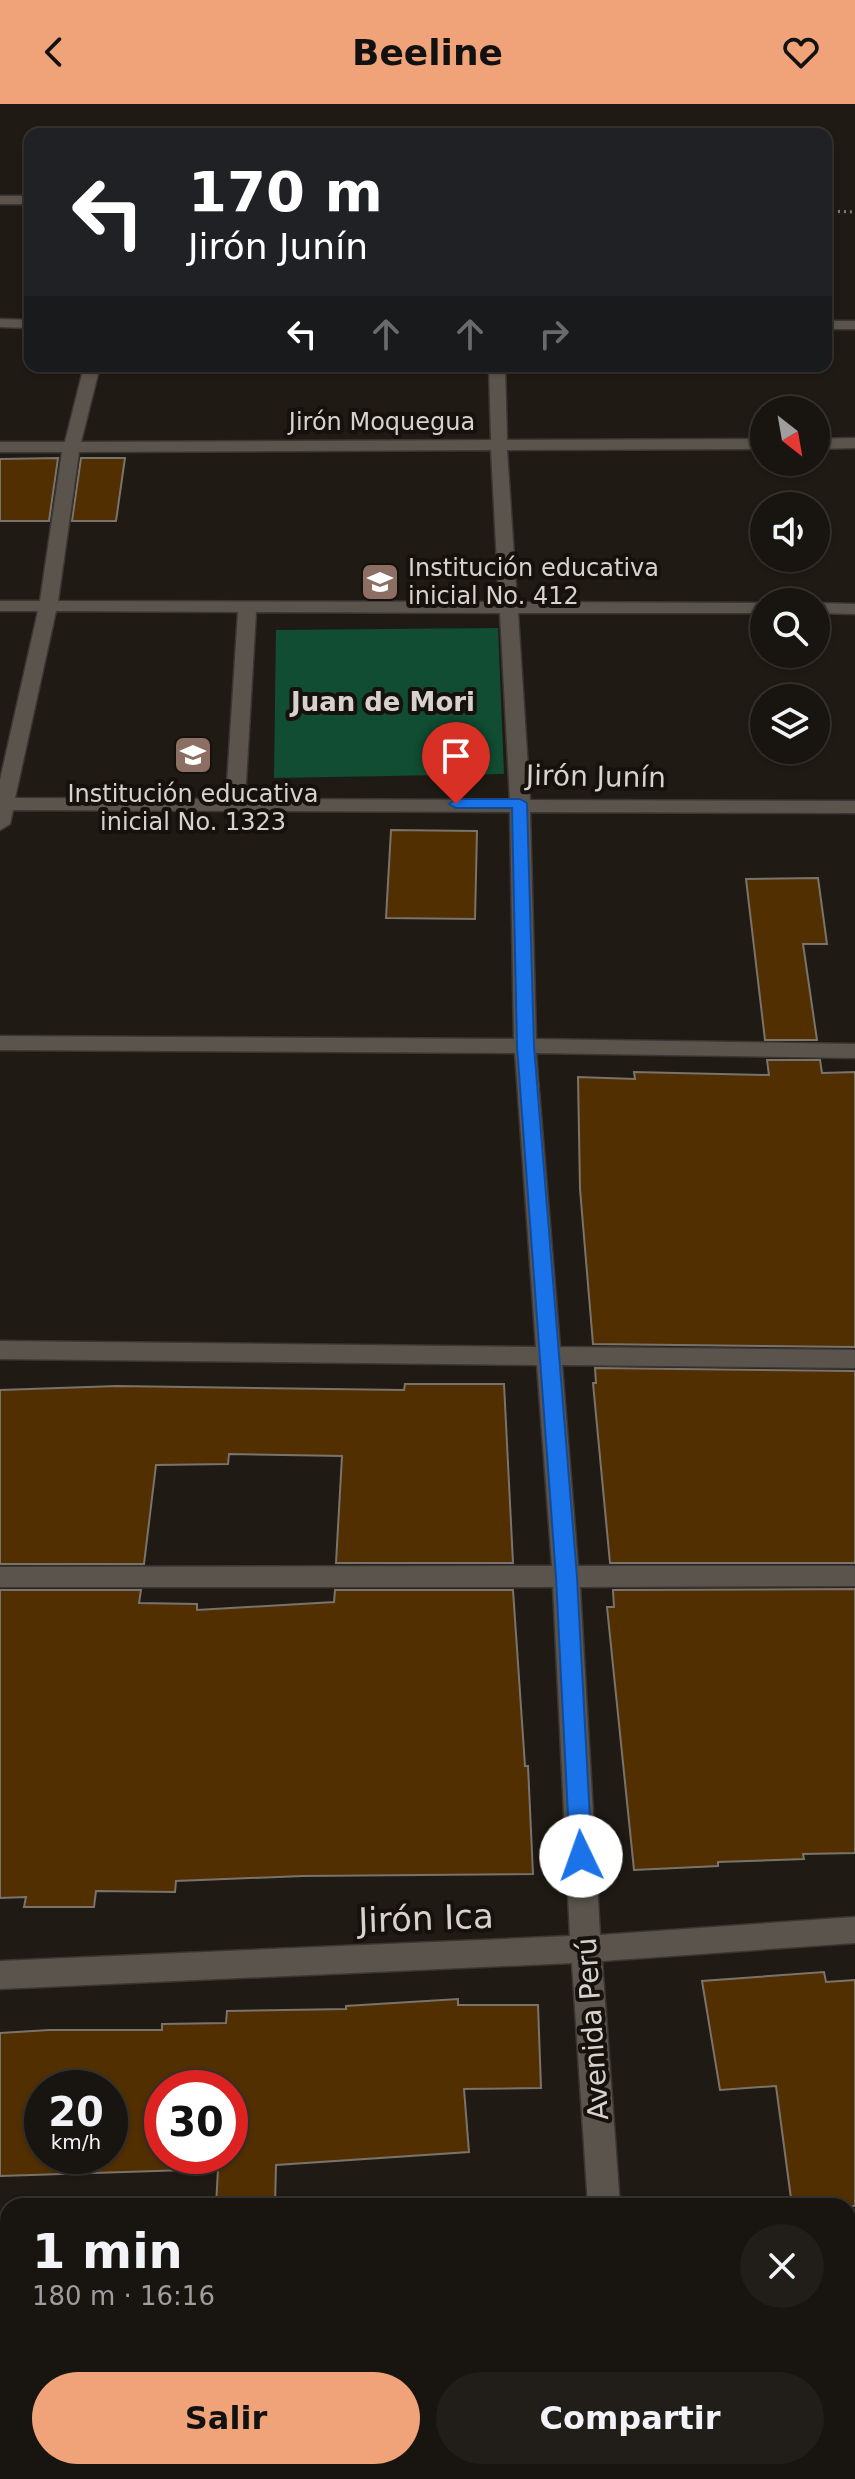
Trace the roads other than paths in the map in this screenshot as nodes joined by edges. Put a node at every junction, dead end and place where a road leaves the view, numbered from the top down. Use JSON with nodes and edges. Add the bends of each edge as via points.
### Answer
{"nodes":[{"id":1,"x":0,"y":200,"type":"edge"},
{"id":2,"x":24,"y":200,"type":"edge"},
{"id":3,"x":0,"y":323,"type":"edge"},
{"id":4,"x":24,"y":324,"type":"edge"},
{"id":5,"x":832,"y":325,"type":"edge"},
{"id":6,"x":855,"y":325,"type":"edge"},
{"id":7,"x":90,"y":372,"type":"edge"},
{"id":8,"x":497,"y":372,"type":"edge"},
{"id":9,"x":855,"y":443,"type":"edge"},
{"id":10,"x":750,"y":444,"type":"edge"},
{"id":11,"x":830,"y":444,"type":"edge"},
{"id":12,"x":499,"y":446,"type":"junction"},
{"id":13,"x":0,"y":447,"type":"edge"},
{"id":14,"x":71,"y":448,"type":"junction"},
{"id":15,"x":509,"y":605,"type":"junction"},
{"id":16,"x":0,"y":606,"type":"edge"},
{"id":17,"x":48,"y":606,"type":"junction"},
{"id":18,"x":750,"y":608,"type":"edge"},
{"id":19,"x":830,"y":608,"type":"edge"},
{"id":20,"x":247,"y":609,"type":"junction"},
{"id":21,"x":855,"y":609,"type":"edge"},
{"id":22,"x":520,"y":803,"type":"junction"},
{"id":23,"x":2,"y":804,"type":"edge"},
{"id":24,"x":235,"y":806,"type":"junction"},
{"id":25,"x":855,"y":807,"type":"edge"},
{"id":26,"x":0,"y":824,"type":"edge"},
{"id":27,"x":0,"y":1043,"type":"edge"},
{"id":28,"x":525,"y":1046,"type":"junction"},
{"id":29,"x":855,"y":1051,"type":"edge"},
{"id":30,"x":0,"y":1350,"type":"edge"},
{"id":31,"x":548,"y":1355,"type":"junction"},
{"id":32,"x":855,"y":1359,"type":"edge"},
{"id":33,"x":855,"y":1576,"type":"edge"},
{"id":34,"x":0,"y":1577,"type":"edge"},
{"id":35,"x":566,"y":1577,"type":"junction"},
{"id":36,"x":855,"y":1930,"type":"edge"},
{"id":37,"x":586,"y":1949,"type":"junction"},
{"id":38,"x":0,"y":1975,"type":"edge"},
{"id":39,"x":603,"y":2198,"type":"edge"}],
"edges":[{"from":1,"to":2,"type":"street"},
{"from":3,"to":4,"type":"street"},
{"from":5,"to":6,"type":"street"},
{"from":7,"to":14,"type":"street"},
{"from":8,"to":12,"type":"street","name":"Avenida Perú"},
{"from":9,"to":11,"type":"street"},
{"from":10,"to":12,"type":"street","name":"Jirón Moquegua"},
{"from":12,"to":14,"type":"street","name":"Jirón Moquegua"},
{"from":12,"to":15,"type":"street","name":"Avenida Perú"},
{"from":13,"to":14,"type":"street","name":"Jirón Moquegua"},
{"from":14,"to":17,"type":"street"},
{"from":15,"to":18,"type":"street"},
{"from":15,"to":20,"type":"street"},
{"from":15,"to":22,"type":"street","name":"Avenida Perú"},
{"from":16,"to":17,"type":"street"},
{"from":17,"to":20,"type":"street"},
{"from":17,"to":23,"type":"street"},
{"from":19,"to":21,"type":"street"},
{"from":20,"to":24,"type":"street"},
{"from":22,"to":24,"type":"street","name":"Jirón Junín"},
{"from":22,"to":25,"type":"street","name":"Jirón Junín"},
{"from":22,"to":28,"type":"street","name":"Avenida Perú"},
{"from":23,"to":24,"type":"street","name":"Jirón Junín"},
{"from":23,"to":26,"type":"street"},
{"from":27,"to":28,"type":"street"},
{"from":28,"to":29,"type":"street"},
{"from":28,"to":31,"type":"street","name":"Avenida Perú"},
{"from":30,"to":31,"type":"street"},
{"from":31,"to":32,"type":"street"},
{"from":31,"to":35,"type":"street","name":"Avenida Perú"},
{"from":33,"to":35,"type":"street"},
{"from":34,"to":35,"type":"street"},
{"from":35,"to":37,"type":"street","name":"Avenida Perú"},
{"from":36,"to":37,"type":"street","name":"Jirón Ica"},
{"from":37,"to":38,"type":"street","name":"Jirón Ica"},
{"from":37,"to":39,"type":"street","name":"Avenida Perú"}]}
